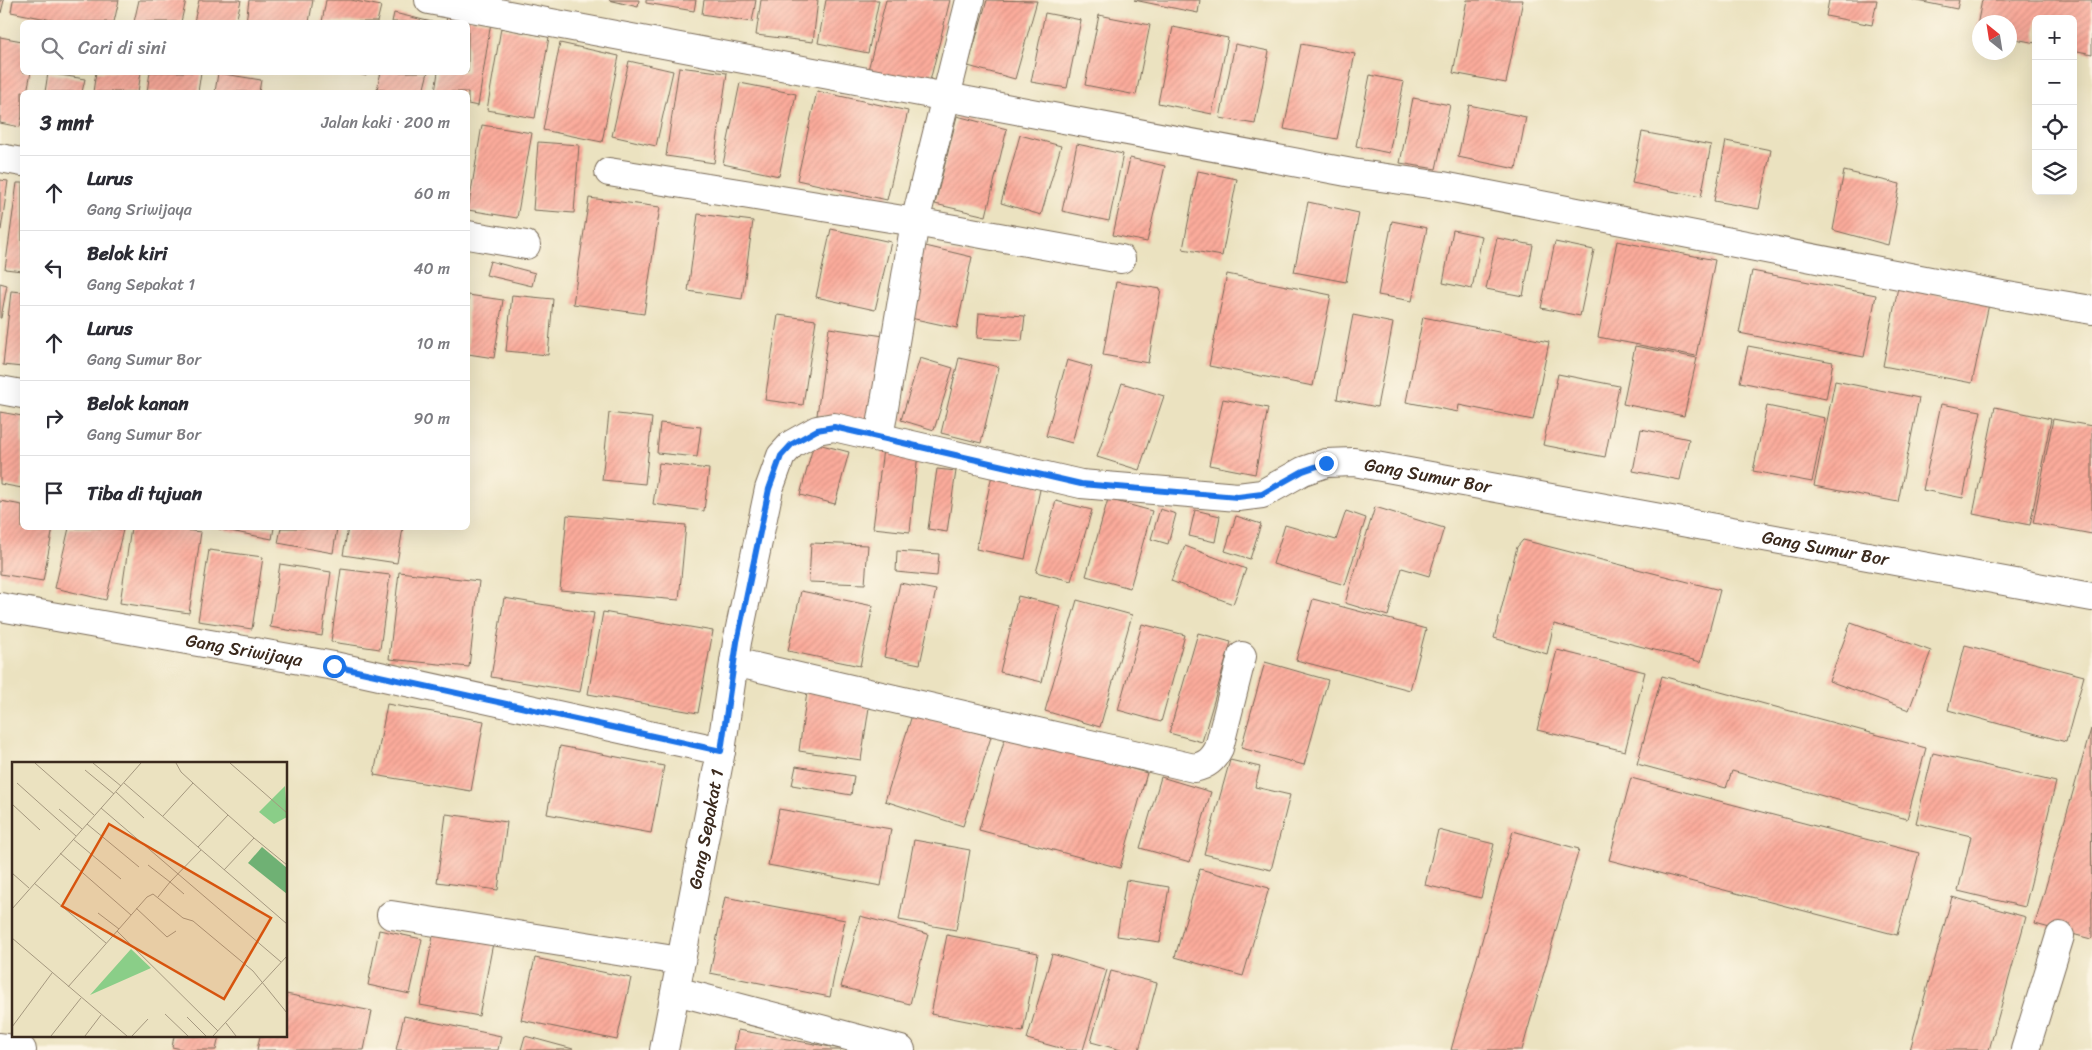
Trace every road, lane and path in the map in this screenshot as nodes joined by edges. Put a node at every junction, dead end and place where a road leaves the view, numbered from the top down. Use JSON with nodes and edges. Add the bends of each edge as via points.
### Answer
{"nodes":[{"id":1,"x":429,"y":0,"type":"edge"},
{"id":2,"x":970,"y":0,"type":"edge"},
{"id":3,"x":946,"y":97,"type":"junction"},
{"id":4,"x":0,"y":158,"type":"edge"},
{"id":5,"x":20,"y":162,"type":"edge"},
{"id":6,"x":609,"y":172,"type":"dead end"},
{"id":7,"x":915,"y":222,"type":"junction"},
{"id":8,"x":470,"y":235,"type":"edge"},
{"id":9,"x":526,"y":245,"type":"dead end"},
{"id":10,"x":1121,"y":259,"type":"dead end"},
{"id":11,"x":2092,"y":310,"type":"edge"},
{"id":12,"x":0,"y":390,"type":"edge"},
{"id":13,"x":20,"y":394,"type":"edge"},
{"id":14,"x":879,"y":438,"type":"junction"},
{"id":15,"x":769,"y":489,"type":"joint"},
{"id":16,"x":2092,"y":597,"type":"edge"},
{"id":17,"x":0,"y":607,"type":"edge"},
{"id":18,"x":1242,"y":656,"type":"dead end"},
{"id":19,"x":734,"y":662,"type":"junction"},
{"id":20,"x":721,"y":751,"type":"junction"},
{"id":21,"x":390,"y":915,"type":"dead end"},
{"id":22,"x":2060,"y":936,"type":"dead end"},
{"id":23,"x":680,"y":961,"type":"junction"},
{"id":24,"x":676,"y":991,"type":"junction"},
{"id":25,"x":0,"y":1046,"type":"edge"},
{"id":26,"x":22,"y":1050,"type":"edge"},
{"id":27,"x":664,"y":1050,"type":"edge"},
{"id":28,"x":901,"y":1050,"type":"edge"},
{"id":29,"x":2025,"y":1050,"type":"edge"}],
"edges":[{"from":1,"to":3,"type":"street"},
{"from":2,"to":3,"type":"street"},
{"from":3,"to":7,"type":"street"},
{"from":3,"to":11,"type":"street","via":[[1443,186]]},
{"from":4,"to":5,"type":"street"},
{"from":6,"to":7,"type":"street"},
{"from":7,"to":10,"type":"street"},
{"from":7,"to":14,"type":"street"},
{"from":8,"to":9,"type":"street"},
{"from":12,"to":13,"type":"street"},
{"from":14,"to":15,"type":"street","name":"Gang Sumur Bor","via":[[834,427],[817,430],[792,444],[781,456]]},
{"from":14,"to":16,"type":"street","name":"Gang Sumur Bor","via":[[1081,484],[1238,497],[1262,494],[1303,471],[1326,463],[1354,462]]},
{"from":15,"to":19,"type":"street","name":"Gang Sepakat 1"},
{"from":17,"to":20,"type":"street","name":"Gang Sriwijaya","via":[[334,666]]},
{"from":18,"to":19,"type":"street","via":[[1219,748],[1215,757],[1204,766],[1194,768]]},
{"from":19,"to":20,"type":"street","name":"Gang Sepakat 1"},
{"from":20,"to":23,"type":"street","name":"Gang Sepakat 1"},
{"from":21,"to":23,"type":"street"},
{"from":22,"to":29,"type":"street"},
{"from":23,"to":24,"type":"street","name":"Gang Sepakat 1"},
{"from":24,"to":27,"type":"street","name":"Gang Sepakat 1"},
{"from":24,"to":28,"type":"street"},
{"from":25,"to":26,"type":"street"}]}
